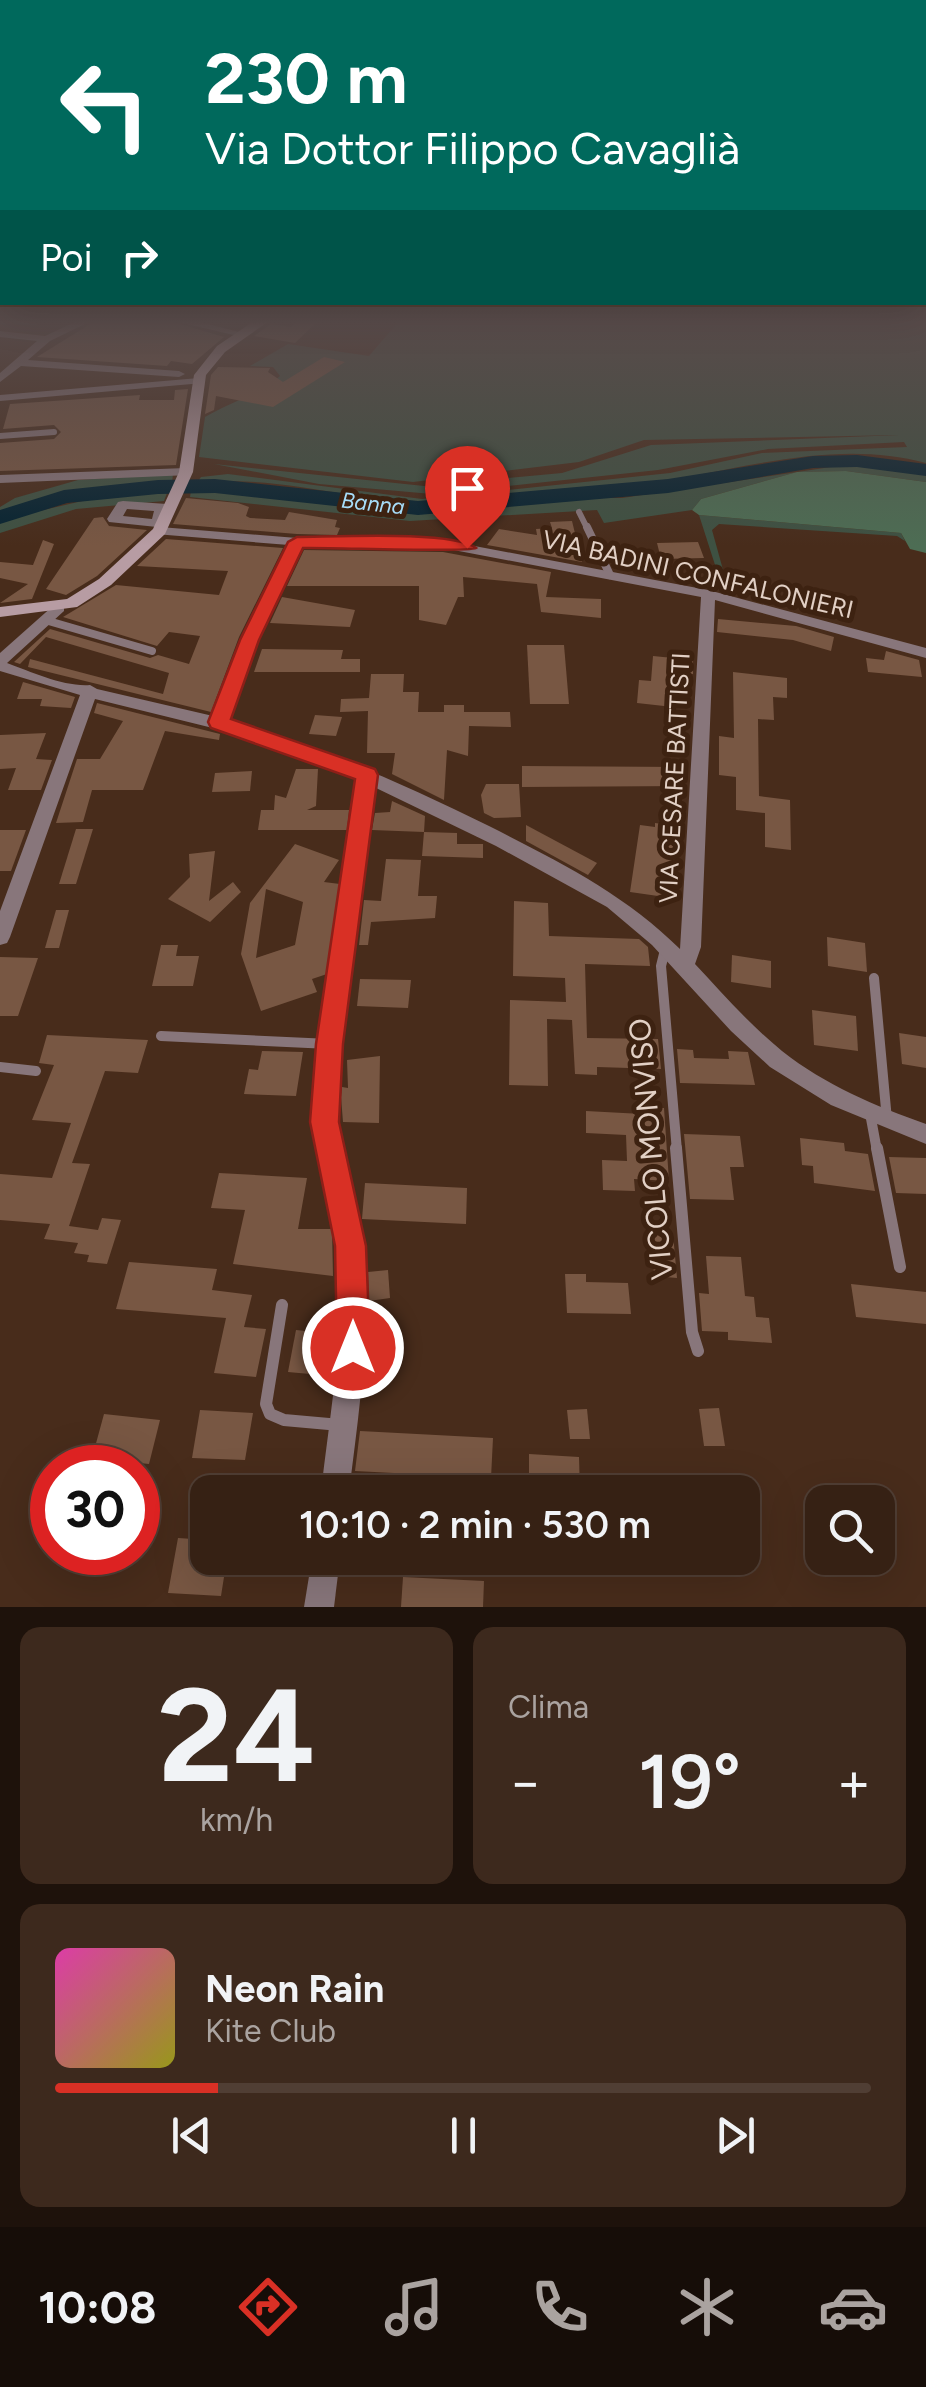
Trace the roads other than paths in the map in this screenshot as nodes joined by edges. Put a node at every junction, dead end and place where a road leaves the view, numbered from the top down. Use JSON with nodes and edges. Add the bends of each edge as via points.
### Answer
{"nodes":[{"id":1,"x":196,"y":396,"type":"edge"},
{"id":2,"x":54,"y":432,"type":"dead end"},
{"id":3,"x":0,"y":436,"type":"edge"},
{"id":4,"x":185,"y":473,"type":"junction"},
{"id":5,"x":0,"y":480,"type":"edge"},
{"id":6,"x":579,"y":512,"type":"dead end"},
{"id":7,"x":160,"y":531,"type":"junction"},
{"id":8,"x":297,"y":542,"type":"junction"},
{"id":9,"x":610,"y":575,"type":"junction"},
{"id":10,"x":708,"y":594,"type":"junction"},
{"id":11,"x":59,"y":608,"type":"junction"},
{"id":12,"x":0,"y":612,"type":"edge"},
{"id":13,"x":45,"y":620,"type":"junction"},
{"id":14,"x":152,"y":651,"type":"dead end"},
{"id":15,"x":926,"y":653,"type":"edge"},
{"id":16,"x":0,"y":662,"type":"edge"},
{"id":17,"x":90,"y":690,"type":"junction"},
{"id":18,"x":219,"y":722,"type":"junction"},
{"id":19,"x":367,"y":775,"type":"junction"},
{"id":20,"x":0,"y":937,"type":"edge"},
{"id":21,"x":667,"y":943,"type":"junction"},
{"id":22,"x":685,"y":964,"type":"junction"},
{"id":23,"x":874,"y":978,"type":"dead end"},
{"id":24,"x":161,"y":1036,"type":"dead end"},
{"id":25,"x":330,"y":1044,"type":"junction"},
{"id":26,"x":0,"y":1067,"type":"edge"},
{"id":27,"x":36,"y":1071,"type":"dead end"},
{"id":28,"x":879,"y":1116,"type":"junction"},
{"id":29,"x":926,"y":1134,"type":"edge"},
{"id":30,"x":900,"y":1267,"type":"dead end"},
{"id":31,"x":282,"y":1305,"type":"dead end"},
{"id":32,"x":698,"y":1350,"type":"dead end"},
{"id":33,"x":344,"y":1426,"type":"junction"},
{"id":34,"x":337,"y":1475,"type":"edge"},
{"id":35,"x":324,"y":1575,"type":"edge"},
{"id":36,"x":319,"y":1607,"type":"edge"}],
"edges":[{"from":1,"to":4,"type":"street"},
{"from":2,"to":3,"type":"lane"},
{"from":4,"to":5,"type":"street"},
{"from":4,"to":7,"type":"street"},
{"from":6,"to":9,"type":"lane"},
{"from":7,"to":8,"type":"street","name":"VIA BADINI CONFALONIERI"},
{"from":7,"to":11,"type":"street","via":[[106,582]]},
{"from":8,"to":9,"type":"street","name":"VIA BADINI CONFALONIERI","via":[[443,544]]},
{"from":8,"to":18,"type":"street"},
{"from":9,"to":10,"type":"street","name":"VIA BADINI CONFALONIERI"},
{"from":10,"to":15,"type":"street","name":"VIA BADINI CONFALONIERI"},
{"from":10,"to":22,"type":"street","name":"VIA CESARE BATTISTI"},
{"from":11,"to":12,"type":"street"},
{"from":11,"to":13,"type":"street"},
{"from":13,"to":14,"type":"lane"},
{"from":13,"to":16,"type":"street"},
{"from":16,"to":17,"type":"street"},
{"from":17,"to":18,"type":"street"},
{"from":17,"to":20,"type":"street"},
{"from":18,"to":19,"type":"street"},
{"from":19,"to":21,"type":"street","via":[[590,887]]},
{"from":19,"to":25,"type":"street"},
{"from":21,"to":22,"type":"street"},
{"from":21,"to":32,"type":"lane","name":"VICOLO MONVISO","via":[[661,966]]},
{"from":22,"to":28,"type":"street","via":[[782,1064]]},
{"from":23,"to":28,"type":"lane"},
{"from":24,"to":25,"type":"lane"},
{"from":25,"to":33,"type":"street","via":[[324,1122],[351,1246],[354,1308]]},
{"from":26,"to":27,"type":"lane"},
{"from":28,"to":29,"type":"street"},
{"from":28,"to":30,"type":"lane"},
{"from":31,"to":33,"type":"lane","via":[[266,1404],[270,1414]]},
{"from":33,"to":34,"type":"street"},
{"from":35,"to":36,"type":"street"}]}
